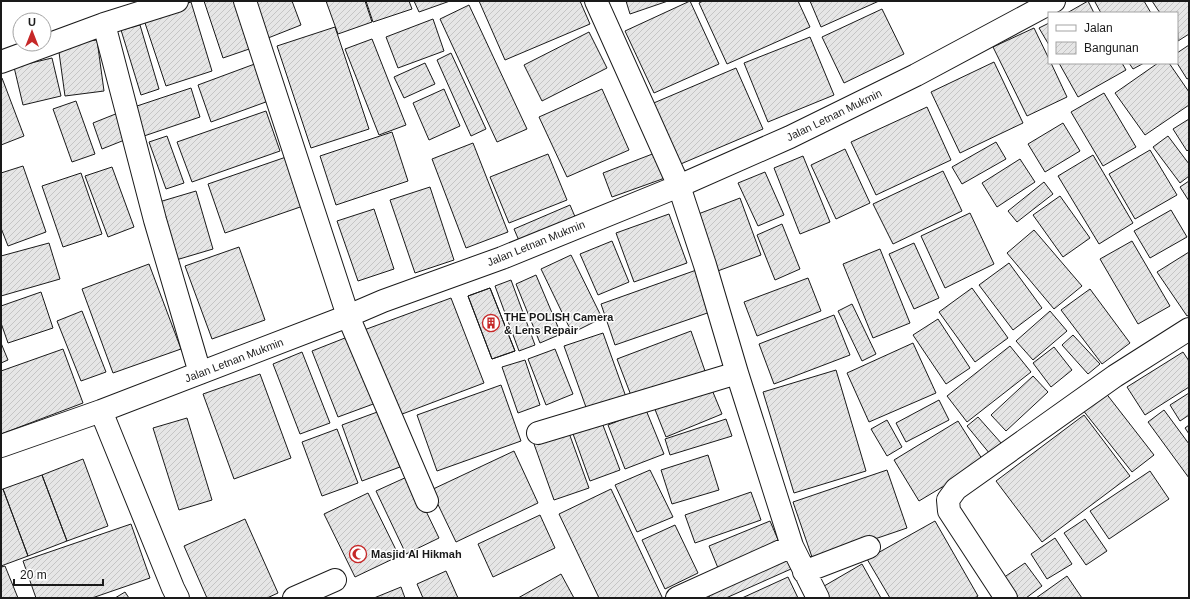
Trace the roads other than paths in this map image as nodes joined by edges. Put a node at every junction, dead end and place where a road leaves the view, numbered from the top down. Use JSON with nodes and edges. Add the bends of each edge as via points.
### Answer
{"nodes":[{"id":1,"x":177,"y":1,"type":"edge"},
{"id":2,"x":245,"y":1,"type":"edge"},
{"id":3,"x":596,"y":1,"type":"edge"},
{"id":4,"x":1054,"y":1,"type":"edge"},
{"id":5,"x":104,"y":24,"type":"junction"},
{"id":6,"x":1,"y":62,"type":"edge"},
{"id":7,"x":679,"y":186,"type":"junction"},
{"id":8,"x":348,"y":316,"type":"junction"},
{"id":9,"x":1189,"y":329,"type":"edge"},
{"id":10,"x":200,"y":373,"type":"junction"},
{"id":11,"x":737,"y":373,"type":"junction"},
{"id":12,"x":100,"y":411,"type":"junction"},
{"id":13,"x":538,"y":433,"type":"dead end"},
{"id":14,"x":1,"y":446,"type":"edge"},
{"id":15,"x":427,"y":501,"type":"dead end"},
{"id":16,"x":792,"y":546,"type":"junction"},
{"id":17,"x":869,"y":547,"type":"dead end"},
{"id":18,"x":804,"y":572,"type":"junction"},
{"id":19,"x":335,"y":580,"type":"dead end"},
{"id":20,"x":178,"y":598,"type":"edge"},
{"id":21,"x":294,"y":598,"type":"edge"},
{"id":22,"x":677,"y":598,"type":"edge"},
{"id":23,"x":818,"y":598,"type":"edge"},
{"id":24,"x":1006,"y":598,"type":"edge"}],
"edges":[{"from":1,"to":5,"type":"street"},
{"from":2,"to":8,"type":"street"},
{"from":3,"to":7,"type":"street"},
{"from":4,"to":7,"type":"street","name":"Jalan Letnan Mukmin","via":[[916,75],[790,137]]},
{"from":5,"to":6,"type":"street"},
{"from":5,"to":10,"type":"street","via":[[155,220]]},
{"from":7,"to":8,"type":"street","name":"Jalan Letnan Mukmin","via":[[502,258]]},
{"from":7,"to":11,"type":"street"},
{"from":8,"to":10,"type":"street","name":"Jalan Letnan Mukmin"},
{"from":8,"to":15,"type":"street"},
{"from":9,"to":24,"type":"street","via":[[1109,381],[956,489],[948,500],[950,511]]},
{"from":10,"to":12,"type":"street","name":"Jalan Letnan Mukmin"},
{"from":11,"to":13,"type":"street"},
{"from":11,"to":16,"type":"street"},
{"from":12,"to":14,"type":"street","name":"Jalan Letnan Mukmin"},
{"from":12,"to":20,"type":"street"},
{"from":16,"to":18,"type":"street"},
{"from":16,"to":22,"type":"street"},
{"from":17,"to":18,"type":"street"},
{"from":18,"to":23,"type":"street"},
{"from":19,"to":21,"type":"street"}]}
